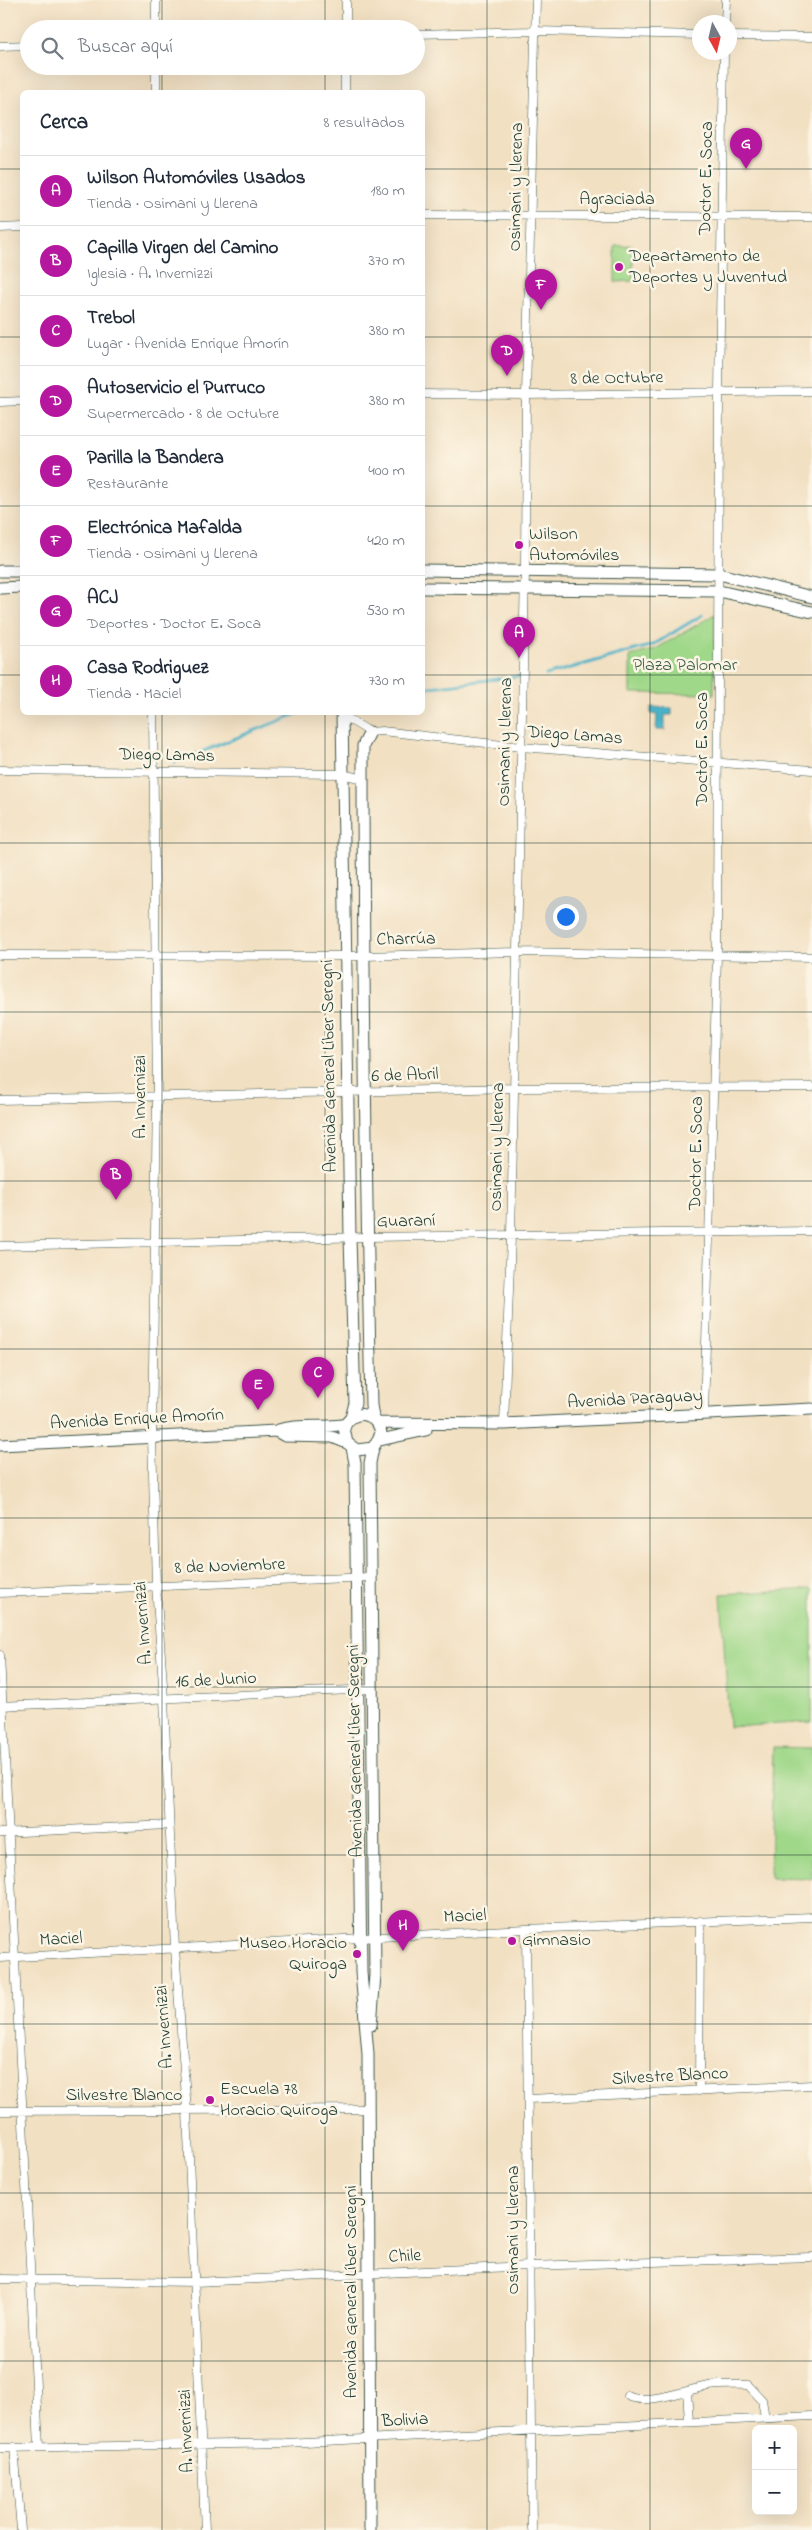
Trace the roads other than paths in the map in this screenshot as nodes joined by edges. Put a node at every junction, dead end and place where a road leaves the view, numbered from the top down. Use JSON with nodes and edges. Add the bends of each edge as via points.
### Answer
{"nodes":[{"id":1,"x":156,"y":0,"type":"edge"},
{"id":2,"x":346,"y":0,"type":"edge"},
{"id":3,"x":536,"y":0,"type":"edge"},
{"id":4,"x":726,"y":0,"type":"edge"},
{"id":5,"x":725,"y":15,"type":"edge"},
{"id":6,"x":156,"y":20,"type":"edge"},
{"id":7,"x":346,"y":20,"type":"edge"},
{"id":8,"x":535,"y":31,"type":"junction"},
{"id":9,"x":425,"y":34,"type":"edge"},
{"id":10,"x":692,"y":35,"type":"edge"},
{"id":11,"x":737,"y":36,"type":"edge"},
{"id":12,"x":812,"y":37,"type":"edge"},
{"id":13,"x":20,"y":45,"type":"edge"},
{"id":14,"x":0,"y":46,"type":"edge"},
{"id":15,"x":724,"y":60,"type":"edge"},
{"id":16,"x":156,"y":75,"type":"edge"},
{"id":17,"x":345,"y":75,"type":"edge"},
{"id":18,"x":156,"y":90,"type":"edge"},
{"id":19,"x":345,"y":90,"type":"edge"},
{"id":20,"x":425,"y":215,"type":"edge"},
{"id":21,"x":531,"y":215,"type":"junction"},
{"id":22,"x":722,"y":216,"type":"junction"},
{"id":23,"x":812,"y":217,"type":"edge"},
{"id":24,"x":20,"y":227,"type":"edge"},
{"id":25,"x":0,"y":228,"type":"edge"},
{"id":26,"x":812,"y":391,"type":"edge"},
{"id":27,"x":719,"y":392,"type":"junction"},
{"id":28,"x":425,"y":394,"type":"edge"},
{"id":29,"x":526,"y":395,"type":"junction"},
{"id":30,"x":20,"y":401,"type":"edge"},
{"id":31,"x":0,"y":402,"type":"edge"},
{"id":32,"x":425,"y":570,"type":"edge"},
{"id":33,"x":0,"y":571,"type":"edge"},
{"id":34,"x":20,"y":571,"type":"edge"},
{"id":35,"x":525,"y":571,"type":"junction"},
{"id":36,"x":720,"y":574,"type":"junction"},
{"id":37,"x":525,"y":587,"type":"junction"},
{"id":38,"x":0,"y":588,"type":"edge"},
{"id":39,"x":20,"y":588,"type":"edge"},
{"id":40,"x":425,"y":588,"type":"edge"},
{"id":41,"x":719,"y":591,"type":"junction"},
{"id":42,"x":812,"y":597,"type":"edge"},
{"id":43,"x":812,"y":612,"type":"edge"},
{"id":44,"x":154,"y":715,"type":"edge"},
{"id":45,"x":342,"y":715,"type":"edge"},
{"id":46,"x":344,"y":715,"type":"edge"},
{"id":47,"x":370,"y":732,"type":"junction"},
{"id":48,"x":521,"y":747,"type":"junction"},
{"id":49,"x":718,"y":762,"type":"junction"},
{"id":50,"x":0,"y":770,"type":"edge"},
{"id":51,"x":812,"y":770,"type":"edge"},
{"id":52,"x":153,"y":771,"type":"junction"},
{"id":53,"x":342,"y":774,"type":"junction"},
{"id":54,"x":363,"y":779,"type":"junction"},
{"id":55,"x":517,"y":952,"type":"junction"},
{"id":56,"x":0,"y":955,"type":"edge"},
{"id":57,"x":717,"y":955,"type":"junction"},
{"id":58,"x":155,"y":956,"type":"junction"},
{"id":59,"x":346,"y":956,"type":"junction"},
{"id":60,"x":363,"y":956,"type":"junction"},
{"id":61,"x":812,"y":957,"type":"edge"},
{"id":62,"x":714,"y":1087,"type":"junction"},
{"id":63,"x":812,"y":1087,"type":"edge"},
{"id":64,"x":514,"y":1088,"type":"junction"},
{"id":65,"x":348,"y":1093,"type":"junction"},
{"id":66,"x":365,"y":1093,"type":"junction"},
{"id":67,"x":157,"y":1096,"type":"junction"},
{"id":68,"x":0,"y":1100,"type":"edge"},
{"id":69,"x":711,"y":1232,"type":"junction"},
{"id":70,"x":812,"y":1232,"type":"edge"},
{"id":71,"x":511,"y":1236,"type":"junction"},
{"id":72,"x":367,"y":1237,"type":"junction"},
{"id":73,"x":350,"y":1238,"type":"junction"},
{"id":74,"x":156,"y":1242,"type":"junction"},
{"id":75,"x":0,"y":1246,"type":"edge"},
{"id":76,"x":812,"y":1409,"type":"edge"},
{"id":77,"x":704,"y":1415,"type":"junction"},
{"id":78,"x":376,"y":1420,"type":"junction"},
{"id":79,"x":349,"y":1421,"type":"junction"},
{"id":80,"x":504,"y":1424,"type":"junction"},
{"id":81,"x":460,"y":1425,"type":"junction"},
{"id":82,"x":276,"y":1431,"type":"junction"},
{"id":83,"x":152,"y":1437,"type":"junction"},
{"id":84,"x":376,"y":1444,"type":"junction"},
{"id":85,"x":0,"y":1445,"type":"edge"},
{"id":86,"x":350,"y":1446,"type":"junction"},
{"id":87,"x":356,"y":1577,"type":"junction"},
{"id":88,"x":372,"y":1577,"type":"junction"},
{"id":89,"x":156,"y":1585,"type":"junction"},
{"id":90,"x":0,"y":1593,"type":"edge"},
{"id":91,"x":0,"y":1654,"type":"edge"},
{"id":92,"x":357,"y":1689,"type":"junction"},
{"id":93,"x":372,"y":1689,"type":"junction"},
{"id":94,"x":164,"y":1699,"type":"junction"},
{"id":95,"x":1,"y":1706,"type":"edge"},
{"id":96,"x":169,"y":1825,"type":"junction"},
{"id":97,"x":9,"y":1832,"type":"junction"},
{"id":98,"x":0,"y":1833,"type":"edge"},
{"id":99,"x":812,"y":1917,"type":"edge"},
{"id":100,"x":700,"y":1921,"type":"junction"},
{"id":101,"x":526,"y":1929,"type":"junction"},
{"id":102,"x":375,"y":1937,"type":"junction"},
{"id":103,"x":360,"y":1938,"type":"junction"},
{"id":104,"x":175,"y":1949,"type":"junction"},
{"id":105,"x":15,"y":1957,"type":"junction"},
{"id":106,"x":0,"y":1958,"type":"edge"},
{"id":107,"x":368,"y":2054,"type":"junction"},
{"id":108,"x":812,"y":2085,"type":"edge"},
{"id":109,"x":699,"y":2091,"type":"junction"},
{"id":110,"x":529,"y":2099,"type":"junction"},
{"id":111,"x":368,"y":2109,"type":"junction"},
{"id":112,"x":0,"y":2111,"type":"edge"},
{"id":113,"x":22,"y":2111,"type":"junction"},
{"id":114,"x":187,"y":2111,"type":"junction"},
{"id":115,"x":812,"y":2257,"type":"edge"},
{"id":116,"x":529,"y":2266,"type":"junction"},
{"id":117,"x":369,"y":2274,"type":"junction"},
{"id":118,"x":30,"y":2279,"type":"junction"},
{"id":119,"x":0,"y":2280,"type":"edge"},
{"id":120,"x":195,"y":2282,"type":"junction"},
{"id":121,"x":687,"y":2391,"type":"junction"},
{"id":122,"x":628,"y":2396,"type":"dead end"},
{"id":123,"x":812,"y":2416,"type":"edge"},
{"id":124,"x":765,"y":2418,"type":"junction"},
{"id":125,"x":689,"y":2422,"type":"junction"},
{"id":126,"x":529,"y":2429,"type":"junction"},
{"id":127,"x":370,"y":2438,"type":"junction"},
{"id":128,"x":203,"y":2445,"type":"junction"},
{"id":129,"x":38,"y":2447,"type":"junction"},
{"id":130,"x":0,"y":2448,"type":"edge"},
{"id":131,"x":14,"y":2448,"type":"junction"},
{"id":132,"x":21,"y":2530,"type":"edge"},
{"id":133,"x":205,"y":2530,"type":"edge"},
{"id":134,"x":370,"y":2530,"type":"edge"},
{"id":135,"x":532,"y":2530,"type":"edge"}],
"edges":[{"from":1,"to":6,"type":"street"},
{"from":2,"to":7,"type":"street"},
{"from":3,"to":8,"type":"street","name":"Osimani y Llerena"},
{"from":4,"to":5,"type":"street"},
{"from":8,"to":9,"type":"street"},
{"from":8,"to":10,"type":"street"},
{"from":8,"to":21,"type":"street","name":"Osimani y Llerena"},
{"from":11,"to":12,"type":"street"},
{"from":13,"to":14,"type":"street"},
{"from":15,"to":22,"type":"street","name":"Doctor E. Soca"},
{"from":16,"to":18,"type":"street"},
{"from":17,"to":19,"type":"street"},
{"from":20,"to":21,"type":"street","name":"Agraciada"},
{"from":21,"to":22,"type":"street","name":"Agraciada"},
{"from":21,"to":29,"type":"street","name":"Osimani y Llerena"},
{"from":22,"to":23,"type":"street","name":"Agraciada"},
{"from":22,"to":27,"type":"street","name":"Doctor E. Soca"},
{"from":24,"to":25,"type":"street"},
{"from":26,"to":27,"type":"street","name":"8 de Octubre"},
{"from":27,"to":29,"type":"street","name":"8 de Octubre"},
{"from":27,"to":36,"type":"street","name":"Doctor E. Soca"},
{"from":28,"to":29,"type":"street","name":"8 de Octubre"},
{"from":29,"to":35,"type":"street","name":"Osimani y Llerena"},
{"from":30,"to":31,"type":"street"},
{"from":32,"to":35,"type":"street"},
{"from":33,"to":34,"type":"street"},
{"from":35,"to":36,"type":"street"},
{"from":35,"to":37,"type":"street","name":"Osimani y Llerena"},
{"from":36,"to":41,"type":"street","name":"Doctor E. Soca"},
{"from":36,"to":42,"type":"street"},
{"from":37,"to":40,"type":"street"},
{"from":37,"to":41,"type":"street"},
{"from":37,"to":48,"type":"street","name":"Osimani y Llerena"},
{"from":38,"to":39,"type":"street"},
{"from":41,"to":43,"type":"street"},
{"from":41,"to":49,"type":"street","name":"Doctor E. Soca"},
{"from":44,"to":52,"type":"street","name":"A. Invernizzi"},
{"from":45,"to":53,"type":"street","name":"Avenida General Líber Seregni"},
{"from":46,"to":47,"type":"street"},
{"from":47,"to":48,"type":"street","name":"Diego Lamas"},
{"from":47,"to":54,"type":"street","name":"Avenida General Líber Seregni","via":[[363,746]]},
{"from":48,"to":49,"type":"street","name":"Diego Lamas"},
{"from":48,"to":55,"type":"street","name":"Osimani y Llerena"},
{"from":49,"to":51,"type":"street","name":"Diego Lamas"},
{"from":49,"to":57,"type":"street","name":"Doctor E. Soca"},
{"from":50,"to":52,"type":"street","name":"Diego Lamas"},
{"from":52,"to":53,"type":"street","name":"Diego Lamas"},
{"from":52,"to":58,"type":"street","name":"A. Invernizzi"},
{"from":53,"to":54,"type":"street","name":"Diego Lamas"},
{"from":53,"to":59,"type":"street","name":"Avenida General Líber Seregni"},
{"from":54,"to":60,"type":"street","name":"Avenida General Líber Seregni"},
{"from":55,"to":57,"type":"street","name":"Charrúa"},
{"from":55,"to":60,"type":"street","name":"Charrúa"},
{"from":55,"to":64,"type":"street","name":"Osimani y Llerena"},
{"from":56,"to":58,"type":"street","name":"Charrúa"},
{"from":57,"to":61,"type":"street","name":"Charrúa"},
{"from":57,"to":62,"type":"street","name":"Doctor E. Soca"},
{"from":58,"to":59,"type":"street","name":"Charrúa"},
{"from":58,"to":67,"type":"street","name":"A. Invernizzi"},
{"from":59,"to":60,"type":"street","name":"Charrúa"},
{"from":59,"to":65,"type":"street","name":"Avenida General Líber Seregni"},
{"from":60,"to":66,"type":"street","name":"Avenida General Líber Seregni"},
{"from":62,"to":63,"type":"street","name":"6 de Abril"},
{"from":62,"to":64,"type":"street","name":"6 de Abril"},
{"from":62,"to":69,"type":"street","name":"Doctor E. Soca"},
{"from":64,"to":66,"type":"street","name":"6 de Abril"},
{"from":64,"to":71,"type":"street","name":"Osimani y Llerena"},
{"from":65,"to":66,"type":"street","name":"6 de Abril"},
{"from":65,"to":67,"type":"street","name":"6 de Abril"},
{"from":65,"to":73,"type":"street","name":"Avenida General Líber Seregni"},
{"from":66,"to":72,"type":"street","name":"Avenida General Líber Seregni"},
{"from":67,"to":68,"type":"street","name":"6 de Abril"},
{"from":67,"to":74,"type":"street","name":"A. Invernizzi"},
{"from":69,"to":70,"type":"street","name":"Guaraní"},
{"from":69,"to":71,"type":"street","name":"Guaraní"},
{"from":69,"to":77,"type":"street","name":"Doctor E. Soca"},
{"from":71,"to":72,"type":"street","name":"Guaraní"},
{"from":71,"to":80,"type":"street","name":"Osimani y Llerena"},
{"from":72,"to":73,"type":"street","name":"Guaraní"},
{"from":72,"to":78,"type":"street","name":"Avenida General Líber Seregni"},
{"from":73,"to":74,"type":"street","name":"Guaraní"},
{"from":73,"to":79,"type":"street","name":"Avenida General Líber Seregni","via":[[355,1403]]},
{"from":74,"to":75,"type":"street","name":"Guaraní"},
{"from":74,"to":83,"type":"street","name":"A. Invernizzi"},
{"from":76,"to":77,"type":"street","name":"Avenida Paraguay"},
{"from":77,"to":80,"type":"street","name":"Avenida Paraguay"},
{"from":78,"to":79,"type":"street","via":[[362,1414]]},
{"from":78,"to":81,"type":"street","name":"Avenida Paraguay"},
{"from":78,"to":84,"type":"street","via":[[380,1428]]},
{"from":79,"to":82,"type":"street","name":"Avenida Enrique Amorín","via":[[332,1427],[286,1427]]},
{"from":79,"to":86,"type":"street","via":[[344,1434]]},
{"from":80,"to":81,"type":"street","name":"Avenida Paraguay"},
{"from":81,"to":84,"type":"street","name":"Avenida Paraguay","via":[[403,1434]]},
{"from":82,"to":83,"type":"street","name":"Avenida Enrique Amorín"},
{"from":82,"to":86,"type":"street","name":"Avenida Enrique Amorín","via":[[286,1436],[332,1437]]},
{"from":83,"to":85,"type":"street","name":"Avenida Enrique Amorín"},
{"from":83,"to":89,"type":"street","name":"A. Invernizzi"},
{"from":84,"to":86,"type":"street","via":[[362,1451]]},
{"from":84,"to":88,"type":"street","name":"Avenida General Líber Seregni","via":[[370,1463]]},
{"from":86,"to":87,"type":"street","name":"Avenida General Líber Seregni","via":[[355,1463]]},
{"from":87,"to":88,"type":"street","name":"8 de Noviembre"},
{"from":87,"to":89,"type":"street","name":"8 de Noviembre"},
{"from":87,"to":92,"type":"street","name":"Avenida General Líber Seregni"},
{"from":88,"to":93,"type":"street","name":"Avenida General Líber Seregni"},
{"from":89,"to":90,"type":"street","name":"8 de Noviembre"},
{"from":89,"to":94,"type":"street","name":"A. Invernizzi"},
{"from":91,"to":95,"type":"street"},
{"from":92,"to":93,"type":"street","name":"16 de Junio"},
{"from":92,"to":94,"type":"street","name":"16 de Junio"},
{"from":92,"to":103,"type":"street","name":"Avenida General Líber Seregni"},
{"from":93,"to":102,"type":"street","name":"Avenida General Líber Seregni"},
{"from":94,"to":95,"type":"street","name":"16 de Junio"},
{"from":94,"to":96,"type":"street","name":"A. Invernizzi"},
{"from":95,"to":97,"type":"street"},
{"from":96,"to":97,"type":"street"},
{"from":96,"to":104,"type":"street","name":"A. Invernizzi"},
{"from":97,"to":98,"type":"street"},
{"from":97,"to":105,"type":"street"},
{"from":99,"to":100,"type":"street","name":"Maciel"},
{"from":100,"to":101,"type":"street","name":"Maciel"},
{"from":100,"to":109,"type":"street"},
{"from":101,"to":102,"type":"street","name":"Maciel"},
{"from":101,"to":110,"type":"street","name":"Osimani y Llerena"},
{"from":102,"to":103,"type":"street","name":"Maciel"},
{"from":102,"to":107,"type":"street","name":"Avenida General Líber Seregni"},
{"from":103,"to":104,"type":"street","name":"Maciel"},
{"from":103,"to":107,"type":"street","name":"Avenida General Líber Seregni"},
{"from":104,"to":105,"type":"street","name":"Maciel"},
{"from":104,"to":114,"type":"street","name":"A. Invernizzi"},
{"from":105,"to":106,"type":"street","name":"Maciel"},
{"from":105,"to":113,"type":"street"},
{"from":107,"to":111,"type":"street","name":"Avenida General Líber Seregni"},
{"from":108,"to":109,"type":"street","name":"Silvestre Blanco"},
{"from":109,"to":110,"type":"street","name":"Silvestre Blanco"},
{"from":110,"to":116,"type":"street","name":"Osimani y Llerena"},
{"from":111,"to":114,"type":"street","name":"Silvestre Blanco"},
{"from":111,"to":117,"type":"street","name":"Avenida General Líber Seregni"},
{"from":112,"to":113,"type":"street","name":"Silvestre Blanco"},
{"from":113,"to":114,"type":"street","name":"Silvestre Blanco"},
{"from":113,"to":118,"type":"street"},
{"from":114,"to":120,"type":"street","name":"A. Invernizzi"},
{"from":115,"to":116,"type":"street","name":"Chile"},
{"from":116,"to":117,"type":"street","name":"Chile"},
{"from":116,"to":126,"type":"street","name":"Osimani y Llerena"},
{"from":117,"to":120,"type":"street","name":"Chile"},
{"from":117,"to":127,"type":"street","name":"Avenida General Líber Seregni"},
{"from":118,"to":119,"type":"street","name":"Chile"},
{"from":118,"to":120,"type":"street","name":"Chile"},
{"from":118,"to":129,"type":"street"},
{"from":120,"to":128,"type":"street","name":"A. Invernizzi"},
{"from":121,"to":122,"type":"street","via":[[641,2399]]},
{"from":121,"to":124,"type":"street","via":[[710,2386],[748,2385],[762,2400]]},
{"from":121,"to":125,"type":"street"},
{"from":123,"to":124,"type":"street","name":"Bolivia"},
{"from":124,"to":125,"type":"street","name":"Bolivia"},
{"from":125,"to":126,"type":"street","name":"Bolivia"},
{"from":126,"to":127,"type":"street","name":"Bolivia"},
{"from":126,"to":135,"type":"street","name":"Osimani y Llerena"},
{"from":127,"to":128,"type":"street","name":"Bolivia"},
{"from":127,"to":134,"type":"street","name":"Avenida General Líber Seregni"},
{"from":128,"to":129,"type":"street","name":"Bolivia"},
{"from":128,"to":133,"type":"street","name":"A. Invernizzi"},
{"from":129,"to":131,"type":"street","name":"Bolivia"},
{"from":130,"to":131,"type":"street","name":"Bolivia"},
{"from":131,"to":132,"type":"street"}]}
